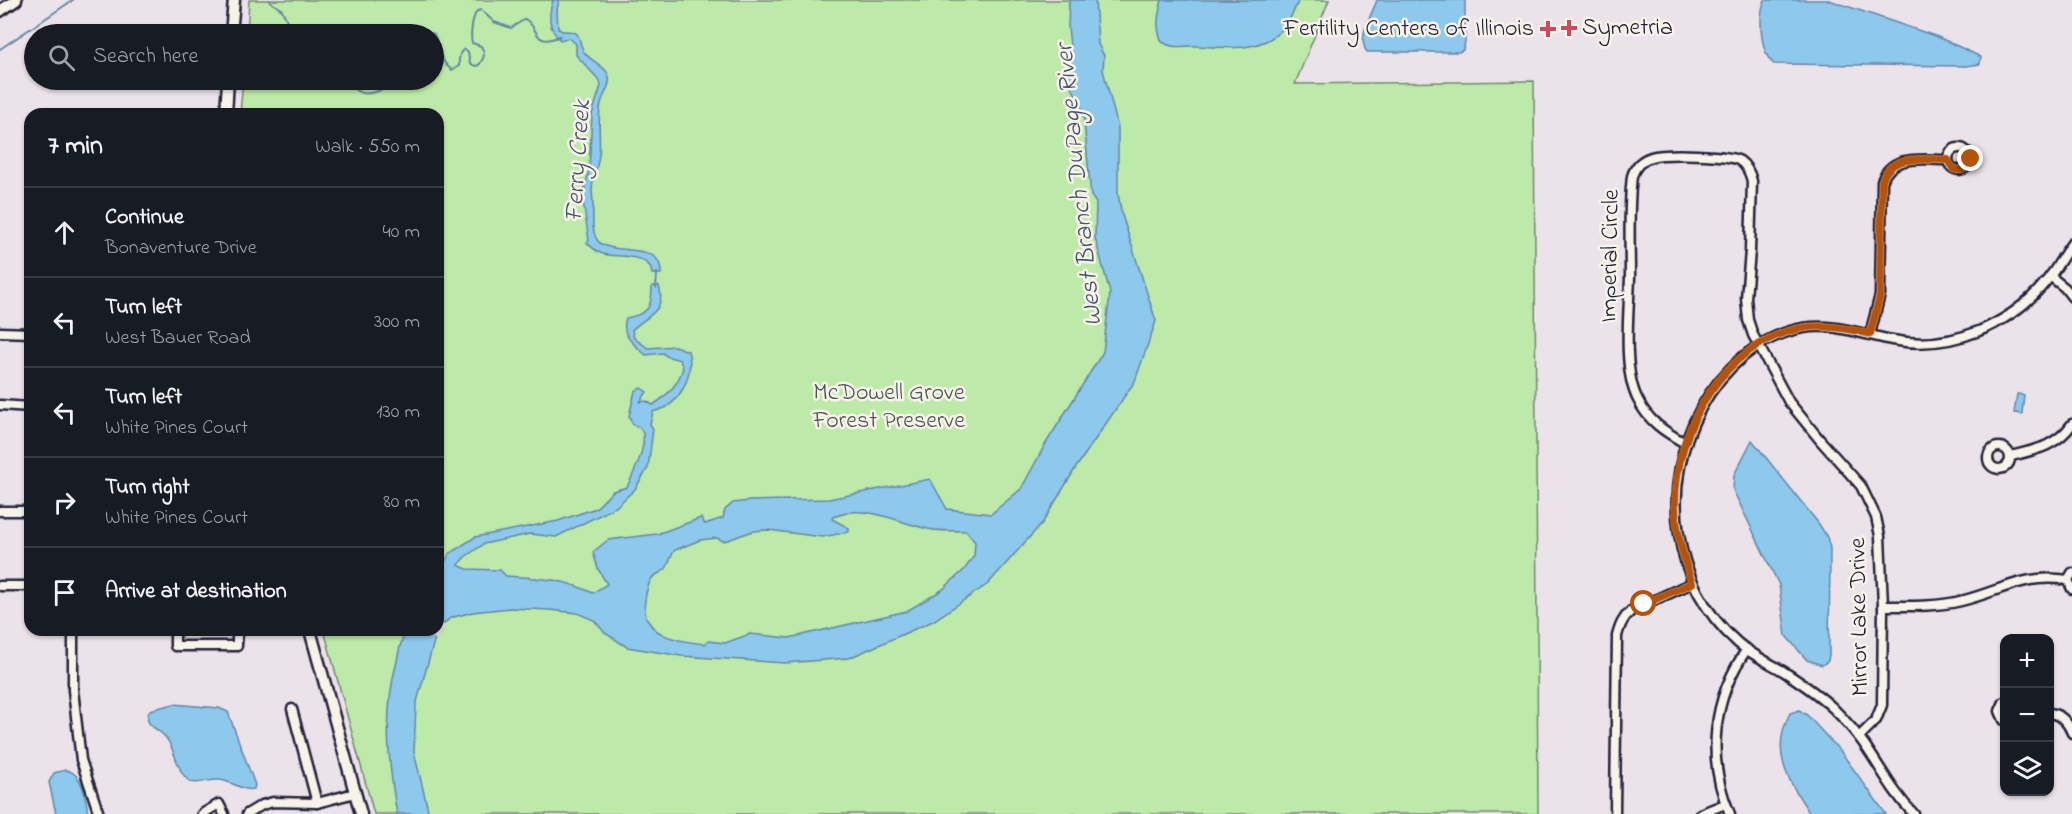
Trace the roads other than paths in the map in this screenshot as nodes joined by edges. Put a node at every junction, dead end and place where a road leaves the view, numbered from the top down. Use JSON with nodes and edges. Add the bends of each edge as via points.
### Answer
{"nodes":[{"id":1,"x":16,"y":0,"type":"edge"},
{"id":2,"x":234,"y":0,"type":"edge"},
{"id":3,"x":0,"y":11,"type":"edge"},
{"id":4,"x":232,"y":24,"type":"edge"},
{"id":5,"x":227,"y":90,"type":"edge"},
{"id":6,"x":226,"y":108,"type":"edge"},
{"id":7,"x":1948,"y":160,"type":"dead end"},
{"id":8,"x":2072,"y":243,"type":"edge"},
{"id":9,"x":2050,"y":276,"type":"junction"},
{"id":10,"x":2072,"y":297,"type":"edge"},
{"id":11,"x":0,"y":332,"type":"edge"},
{"id":12,"x":24,"y":332,"type":"edge"},
{"id":13,"x":1870,"y":334,"type":"junction"},
{"id":14,"x":1758,"y":346,"type":"junction"},
{"id":15,"x":0,"y":405,"type":"edge"},
{"id":16,"x":24,"y":407,"type":"edge"},
{"id":17,"x":2072,"y":424,"type":"edge"},
{"id":18,"x":1685,"y":442,"type":"junction"},
{"id":19,"x":2011,"y":456,"type":"dead end"},
{"id":20,"x":0,"y":511,"type":"edge"},
{"id":21,"x":24,"y":511,"type":"edge"},
{"id":22,"x":2071,"y":581,"type":"edge"},
{"id":23,"x":1692,"y":583,"type":"junction"},
{"id":24,"x":0,"y":586,"type":"edge"},
{"id":25,"x":24,"y":586,"type":"edge"},
{"id":26,"x":1883,"y":606,"type":"junction"},
{"id":27,"x":73,"y":636,"type":"edge"},
{"id":28,"x":175,"y":636,"type":"edge"},
{"id":29,"x":237,"y":636,"type":"edge"},
{"id":30,"x":312,"y":636,"type":"edge"},
{"id":31,"x":1747,"y":650,"type":"junction"},
{"id":32,"x":292,"y":709,"type":"dead end"},
{"id":33,"x":2054,"y":714,"type":"edge"},
{"id":34,"x":2072,"y":733,"type":"edge"},
{"id":35,"x":1859,"y":737,"type":"junction"},
{"id":36,"x":355,"y":793,"type":"junction"},
{"id":37,"x":317,"y":803,"type":"junction"},
{"id":38,"x":1725,"y":804,"type":"junction"},
{"id":39,"x":99,"y":814,"type":"edge"},
{"id":40,"x":202,"y":814,"type":"edge"},
{"id":41,"x":224,"y":814,"type":"edge"},
{"id":42,"x":247,"y":814,"type":"edge"},
{"id":43,"x":361,"y":814,"type":"edge"},
{"id":44,"x":1615,"y":814,"type":"edge"},
{"id":45,"x":1700,"y":814,"type":"edge"},
{"id":46,"x":1730,"y":814,"type":"edge"},
{"id":47,"x":1914,"y":814,"type":"edge"}],
"edges":[{"from":1,"to":3,"type":"street"},
{"from":2,"to":4,"type":"street"},
{"from":5,"to":6,"type":"street"},
{"from":7,"to":13,"type":"street","via":[[1902,161],[1885,173],[1880,296]]},
{"from":8,"to":9,"type":"street"},
{"from":9,"to":10,"type":"street"},
{"from":9,"to":13,"type":"street","via":[[2006,318],[1964,337],[1925,343]]},
{"from":11,"to":12,"type":"street"},
{"from":13,"to":14,"type":"street","via":[[1833,327],[1804,328]]},
{"from":14,"to":18,"type":"street","via":[[1716,384]]},
{"from":14,"to":18,"type":"street","name":"Imperial Circle","via":[[1748,320],[1746,298],[1753,204],[1750,172],[1743,163],[1727,156],[1659,155],[1642,161],[1633,172],[1630,189],[1629,372],[1644,410],[1660,428]]},
{"from":14,"to":26,"type":"street","name":"Mirror Lake Drive","via":[[1790,402],[1852,473],[1870,502],[1880,536]]},
{"from":15,"to":16,"type":"street"},
{"from":17,"to":19,"type":"street","via":[[2050,445]]},
{"from":18,"to":23,"type":"street","via":[[1675,503],[1678,532]]},
{"from":20,"to":21,"type":"street"},
{"from":22,"to":26,"type":"street","via":[[2034,578],[1960,602]]},
{"from":23,"to":31,"type":"street","via":[[1716,620]]},
{"from":23,"to":44,"type":"street","via":[[1632,610],[1619,628]]},
{"from":24,"to":25,"type":"street"},
{"from":26,"to":35,"type":"street","name":"Mirror Lake Drive","via":[[1882,705],[1876,720]]},
{"from":27,"to":39,"type":"street","via":[[73,690],[81,760]]},
{"from":28,"to":29,"type":"street","via":[[175,646],[237,646]]},
{"from":30,"to":36,"type":"street"},
{"from":31,"to":35,"type":"street","via":[[1810,689]]},
{"from":31,"to":38,"type":"street","via":[[1725,690],[1716,728],[1716,765]]},
{"from":32,"to":37,"type":"street"},
{"from":33,"to":34,"type":"street","via":[[2067,723]]},
{"from":35,"to":47,"type":"street"},
{"from":36,"to":37,"type":"street"},
{"from":36,"to":43,"type":"street"},
{"from":37,"to":42,"type":"street","via":[[273,802]]},
{"from":38,"to":45,"type":"street"},
{"from":38,"to":46,"type":"street"},
{"from":40,"to":41,"type":"street","via":[[219,804]]}]}
